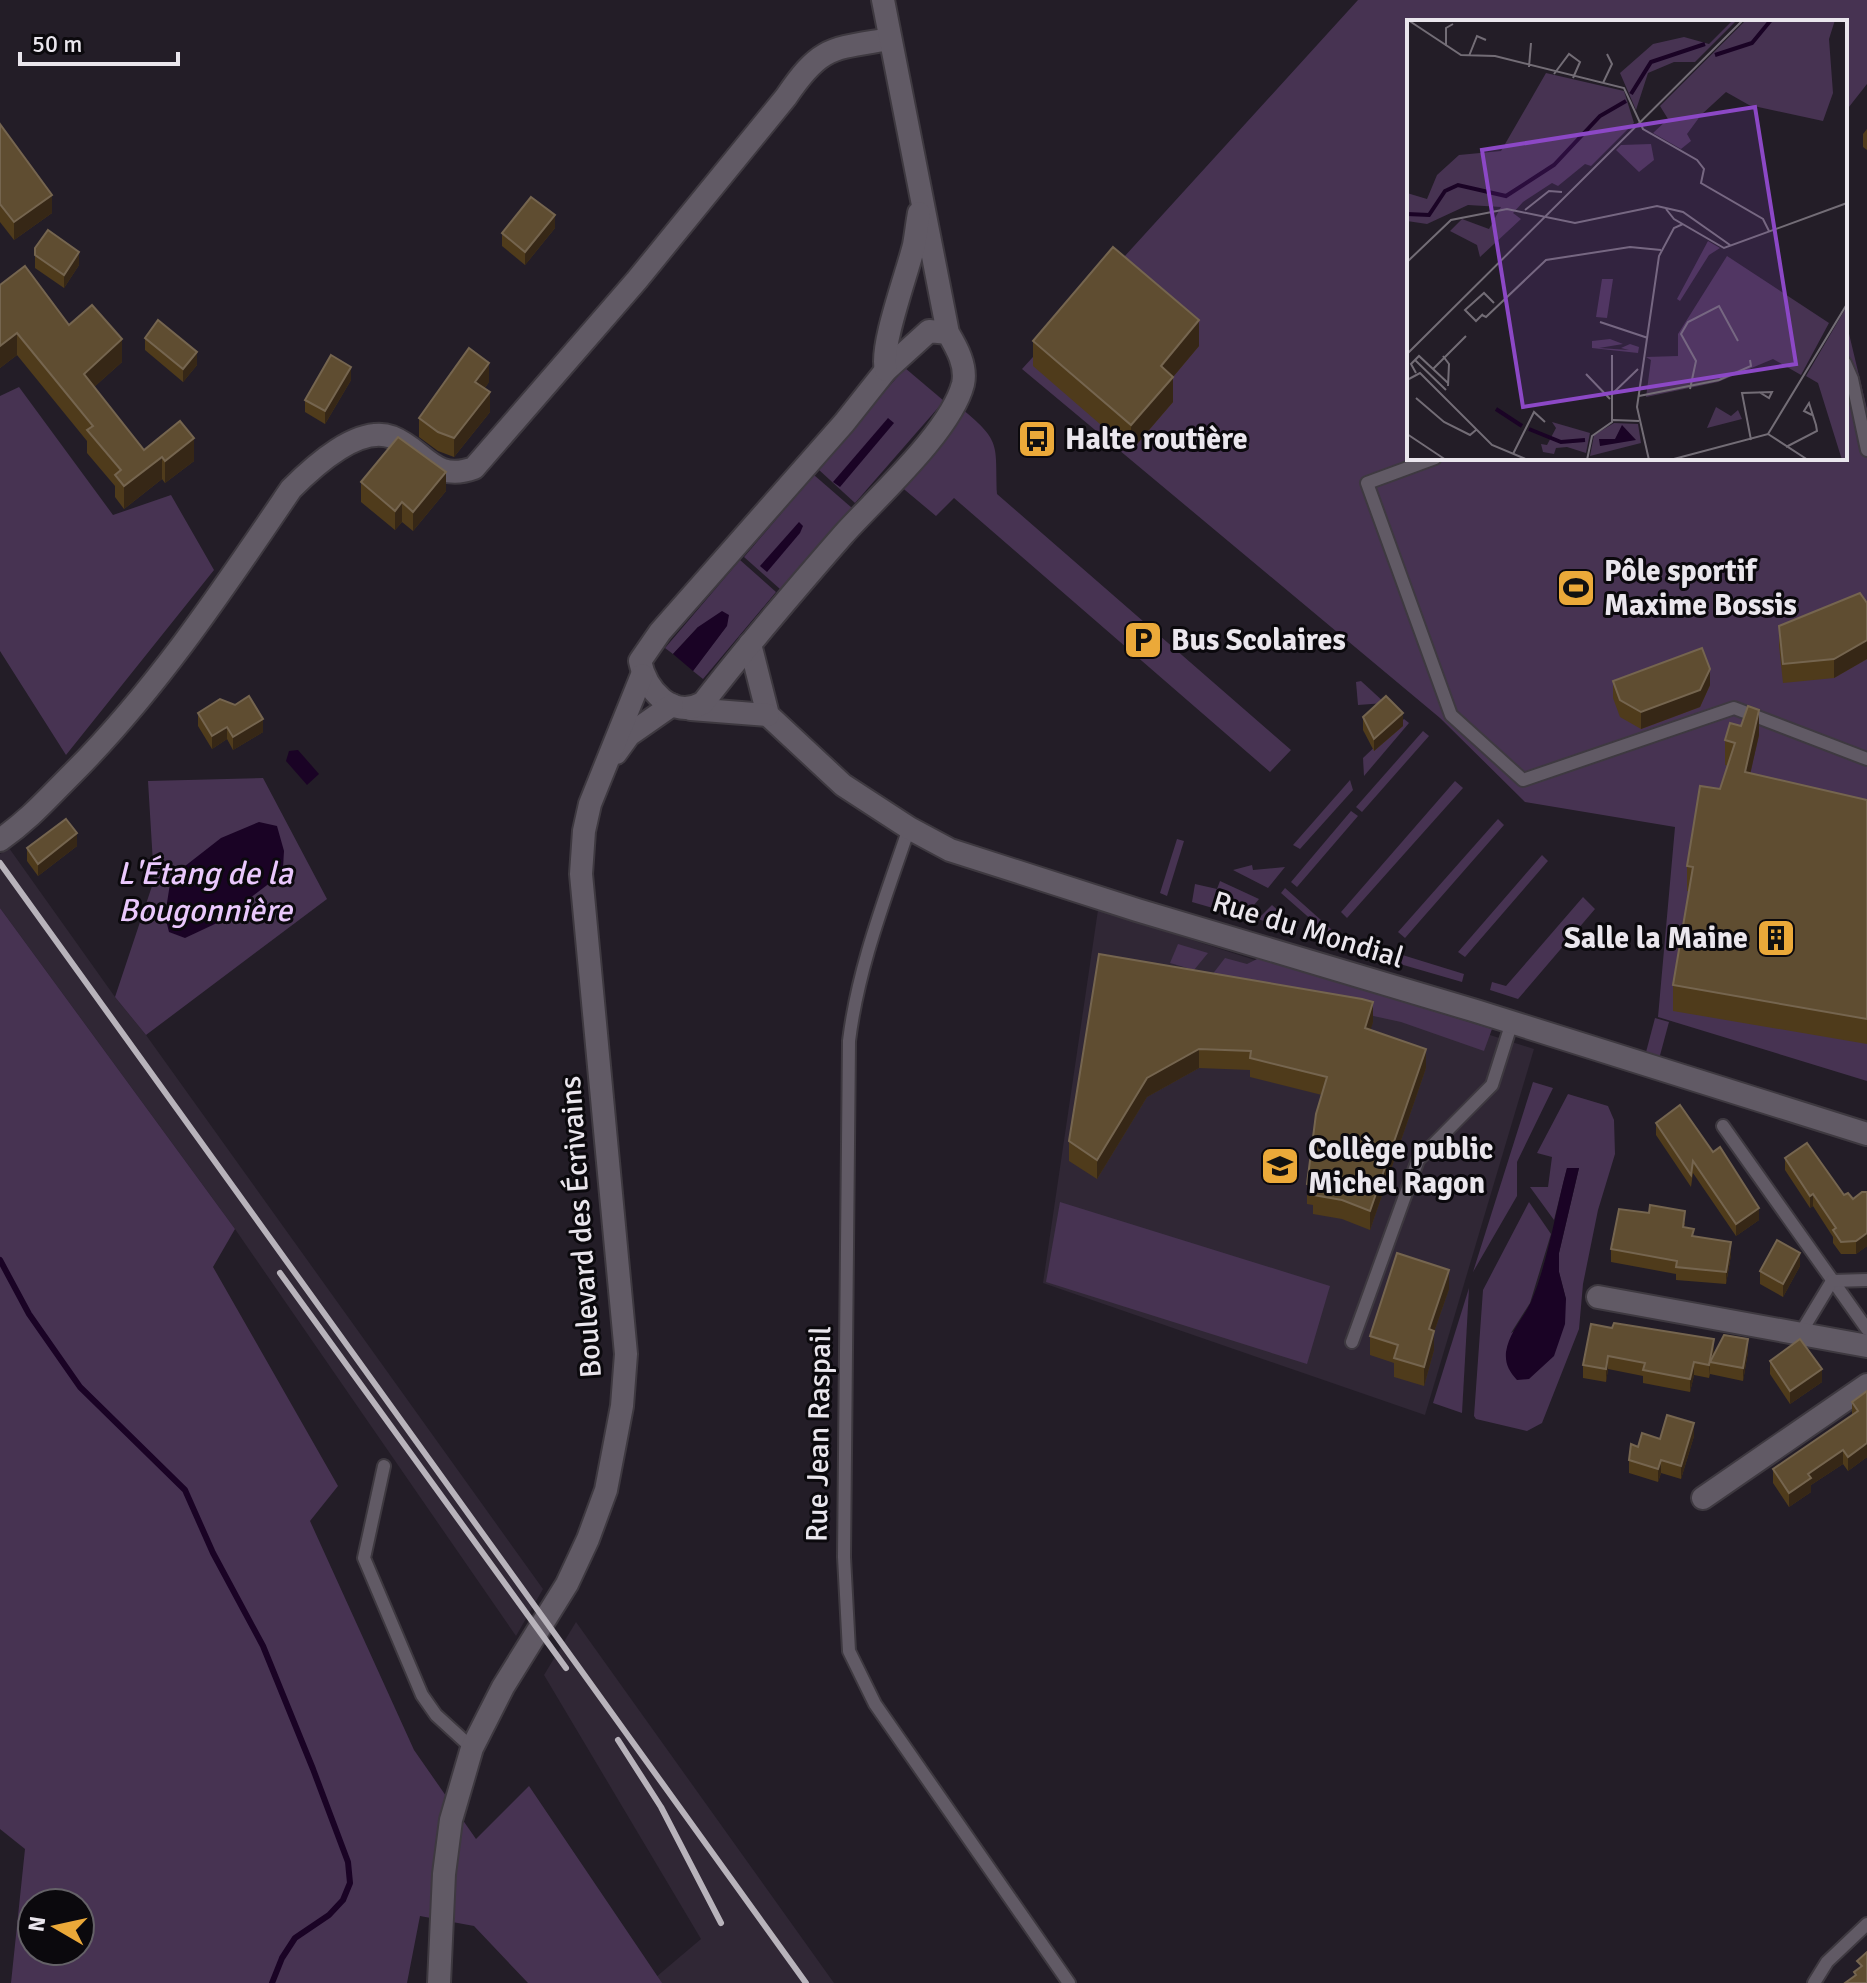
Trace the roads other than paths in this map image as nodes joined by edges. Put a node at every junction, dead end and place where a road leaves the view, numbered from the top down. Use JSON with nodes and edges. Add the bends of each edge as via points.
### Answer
{"nodes":[{"id":1,"x":883,"y":0,"type":"edge"},
{"id":2,"x":890,"y":39,"type":"junction"},
{"id":3,"x":922,"y":196,"type":"junction"},
{"id":4,"x":948,"y":333,"type":"junction"},
{"id":5,"x":1847,"y":368,"type":"edge"},
{"id":6,"x":886,"y":370,"type":"junction"},
{"id":7,"x":1867,"y":450,"type":"edge"},
{"id":8,"x":1430,"y":460,"type":"edge"},
{"id":9,"x":750,"y":644,"type":"junction"},
{"id":10,"x":642,"y":675,"type":"junction"},
{"id":11,"x":682,"y":707,"type":"junction"},
{"id":12,"x":768,"y":715,"type":"junction"},
{"id":13,"x":1867,"y":759,"type":"edge"},
{"id":14,"x":604,"y":768,"type":"junction"},
{"id":15,"x":909,"y":828,"type":"junction"},
{"id":16,"x":0,"y":840,"type":"edge"},
{"id":17,"x":1512,"y":1022,"type":"junction"},
{"id":18,"x":1723,"y":1126,"type":"dead end"},
{"id":19,"x":1867,"y":1134,"type":"edge"},
{"id":20,"x":1867,"y":1280,"type":"edge"},
{"id":21,"x":1832,"y":1281,"type":"junction"},
{"id":22,"x":1598,"y":1297,"type":"dead end"},
{"id":23,"x":1867,"y":1329,"type":"edge"},
{"id":24,"x":1800,"y":1334,"type":"junction"},
{"id":25,"x":1352,"y":1342,"type":"dead end"},
{"id":26,"x":1867,"y":1346,"type":"edge"},
{"id":27,"x":1867,"y":1385,"type":"edge"},
{"id":28,"x":384,"y":1466,"type":"dead end"},
{"id":29,"x":1703,"y":1498,"type":"dead end"},
{"id":30,"x":472,"y":1748,"type":"junction"},
{"id":31,"x":1867,"y":1924,"type":"edge"},
{"id":32,"x":439,"y":1983,"type":"edge"},
{"id":33,"x":1069,"y":1983,"type":"edge"},
{"id":34,"x":1814,"y":1983,"type":"edge"}],
"edges":[{"from":1,"to":2,"type":"street"},
{"from":2,"to":3,"type":"street"},
{"from":2,"to":16,"type":"street","via":[[836,48],[802,72],[637,280],[474,468],[438,469],[392,437],[378,435],[349,443],[306,473],[134,707],[29,820]]},
{"from":3,"to":4,"type":"street"},
{"from":3,"to":6,"type":"street","via":[[887,344]]},
{"from":4,"to":6,"type":"street","via":[[929,331]]},
{"from":4,"to":9,"type":"street","via":[[960,352],[964,380],[953,410]]},
{"from":5,"to":7,"type":"lane"},
{"from":6,"to":10,"type":"street","via":[[660,632],[640,661]]},
{"from":8,"to":13,"type":"lane","via":[[1367,483],[1451,715],[1523,780],[1734,708]]},
{"from":9,"to":11,"type":"street","via":[[703,703]]},
{"from":9,"to":12,"type":"street"},
{"from":10,"to":11,"type":"street","via":[[655,695]]},
{"from":10,"to":14,"type":"street"},
{"from":11,"to":12,"type":"street"},
{"from":11,"to":14,"type":"street","via":[[629,735]]},
{"from":12,"to":15,"type":"street","name":"Rue du Mondial","via":[[843,785]]},
{"from":14,"to":30,"type":"street","name":"Boulevard des Écrivains","via":[[584,831],[581,874],[626,1354],[620,1419],[606,1490],[588,1539]]},
{"from":15,"to":17,"type":"street","name":"Rue du Mondial","via":[[950,850]]},
{"from":15,"to":33,"type":"lane","name":"Rue Jean Raspail","via":[[868,949],[849,1041],[844,1557],[849,1651],[875,1704]]},
{"from":17,"to":19,"type":"street","name":"Rue du Mondial"},
{"from":17,"to":25,"type":"lane","via":[[1492,1085],[1418,1160]]},
{"from":18,"to":21,"type":"lane"},
{"from":20,"to":21,"type":"lane"},
{"from":21,"to":23,"type":"lane"},
{"from":21,"to":24,"type":"lane"},
{"from":22,"to":24,"type":"street"},
{"from":24,"to":26,"type":"street"},
{"from":27,"to":29,"type":"street"},
{"from":28,"to":30,"type":"lane","via":[[364,1558],[422,1695]]},
{"from":30,"to":32,"type":"street","name":"Boulevard des Écrivains","via":[[449,1833]]},
{"from":31,"to":34,"type":"lane","via":[[1827,1962]]}]}
